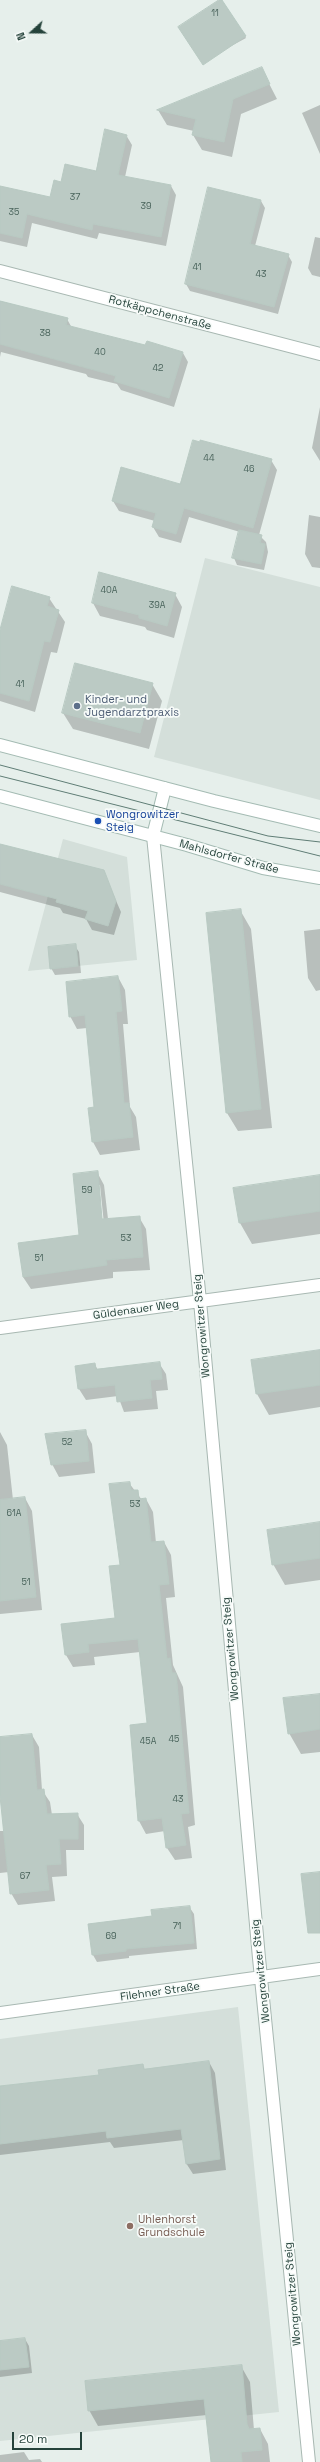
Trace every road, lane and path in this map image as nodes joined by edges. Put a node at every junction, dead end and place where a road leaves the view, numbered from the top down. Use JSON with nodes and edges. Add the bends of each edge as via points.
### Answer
{"nodes":[{"id":1,"x":0,"y":271,"type":"edge"},
{"id":2,"x":320,"y":354,"type":"edge"},
{"id":3,"x":0,"y":745,"type":"edge"},
{"id":4,"x":165,"y":788,"type":"junction"},
{"id":5,"x":0,"y":796,"type":"edge"},
{"id":6,"x":320,"y":826,"type":"edge"},
{"id":7,"x":153,"y":836,"type":"junction"},
{"id":8,"x":320,"y":878,"type":"edge"},
{"id":9,"x":320,"y":1285,"type":"edge"},
{"id":10,"x":200,"y":1302,"type":"junction"},
{"id":11,"x":0,"y":1328,"type":"edge"},
{"id":12,"x":320,"y":1970,"type":"edge"},
{"id":13,"x":261,"y":1978,"type":"junction"},
{"id":14,"x":0,"y":2013,"type":"edge"},
{"id":15,"x":309,"y":2462,"type":"edge"}],
"edges":[{"from":1,"to":2,"type":"street","name":"Rotkäppchenstraße"},
{"from":3,"to":4,"type":"street"},
{"from":4,"to":6,"type":"street"},
{"from":4,"to":7,"type":"street","name":"Wongrowitzer Steig"},
{"from":5,"to":7,"type":"street","name":"Mahlsdorfer Straße"},
{"from":7,"to":8,"type":"street","name":"Mahlsdorfer Straße","via":[[263,868]]},
{"from":7,"to":10,"type":"street","name":"Wongrowitzer Steig"},
{"from":9,"to":10,"type":"street","name":"Güldenauer Weg"},
{"from":10,"to":11,"type":"street","name":"Güldenauer Weg"},
{"from":10,"to":13,"type":"street","name":"Wongrowitzer Steig"},
{"from":12,"to":13,"type":"street","name":"Filehner Straße"},
{"from":13,"to":14,"type":"street","name":"Filehner Straße"},
{"from":13,"to":15,"type":"street","name":"Wongrowitzer Steig"}]}
